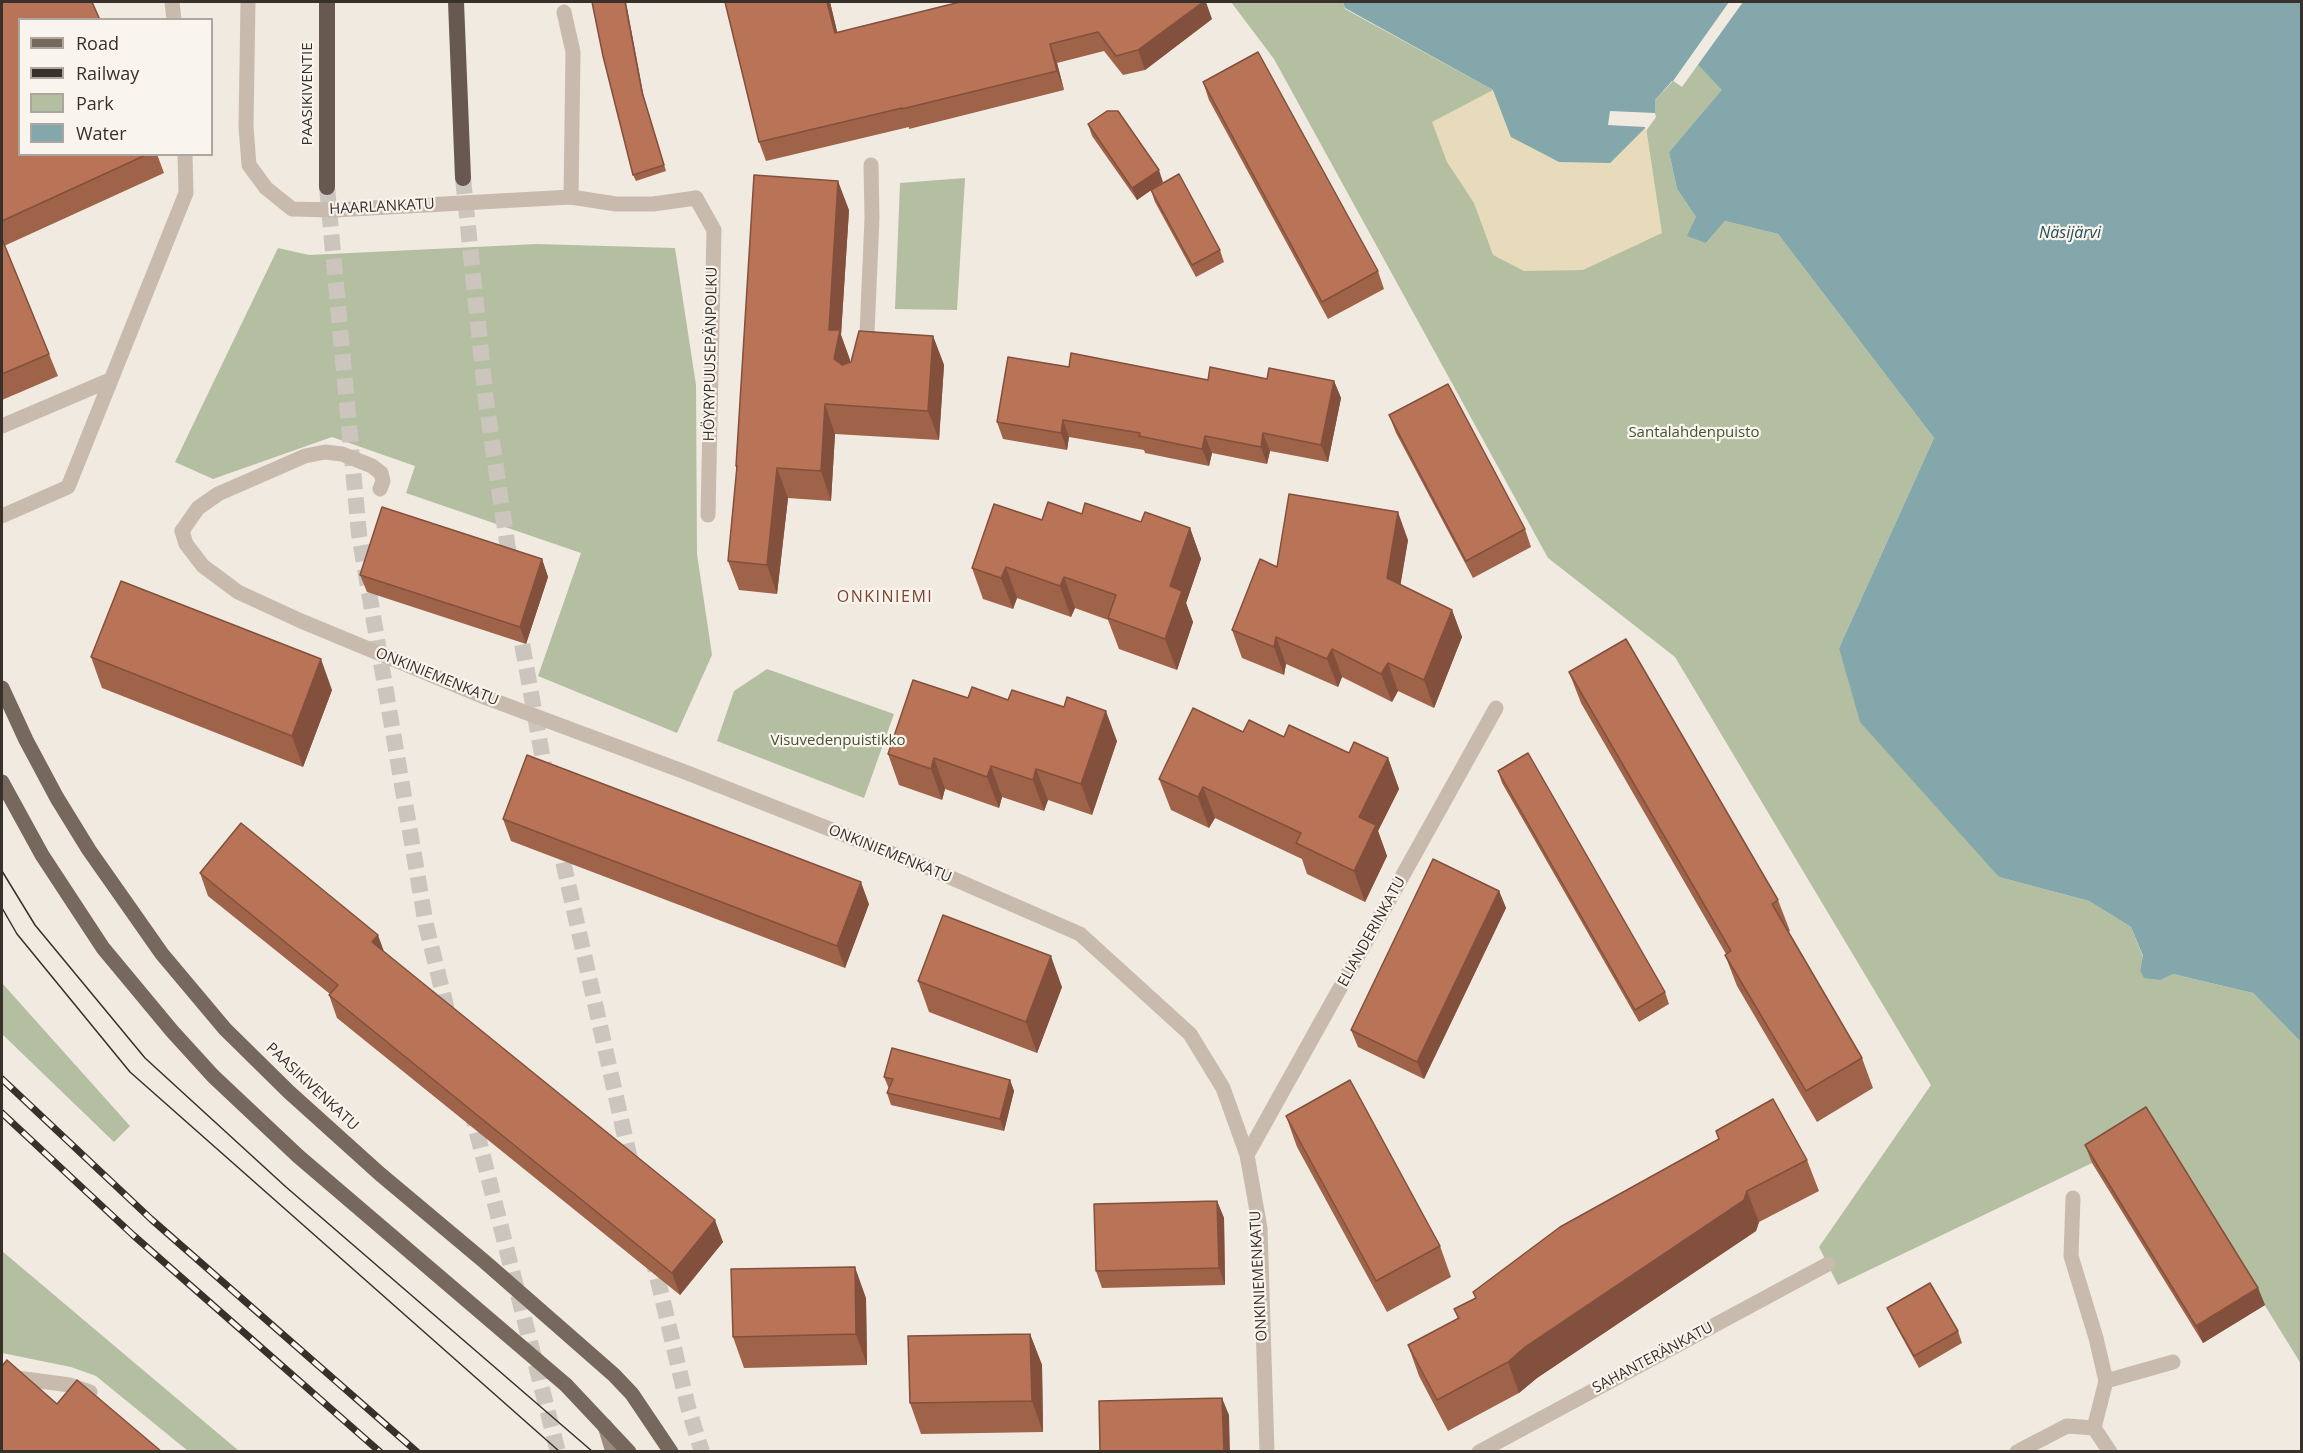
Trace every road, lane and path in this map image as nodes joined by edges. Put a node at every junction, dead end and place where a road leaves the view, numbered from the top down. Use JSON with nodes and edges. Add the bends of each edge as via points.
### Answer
{"nodes":[{"id":1,"x":172,"y":2,"type":"edge"},
{"id":2,"x":248,"y":2,"type":"edge"},
{"id":3,"x":316,"y":2,"type":"edge"},
{"id":4,"x":327,"y":2,"type":"edge"},
{"id":5,"x":456,"y":2,"type":"edge"},
{"id":6,"x":564,"y":12,"type":"dead end"},
{"id":7,"x":174,"y":18,"type":"edge"},
{"id":8,"x":326,"y":69,"type":"junction"},
{"id":9,"x":185,"y":156,"type":"edge"},
{"id":10,"x":870,"y":165,"type":"dead end"},
{"id":11,"x":463,"y":178,"type":"tunnel mouth"},
{"id":12,"x":327,"y":187,"type":"tunnel mouth"},
{"id":13,"x":571,"y":197,"type":"junction"},
{"id":14,"x":696,"y":198,"type":"joint"},
{"id":15,"x":859,"y":364,"type":"edge"},
{"id":16,"x":110,"y":380,"type":"junction"},
{"id":17,"x":2,"y":426,"type":"edge"},
{"id":18,"x":381,"y":489,"type":"dead end"},
{"id":19,"x":708,"y":515,"type":"dead end"},
{"id":20,"x":2,"y":516,"type":"edge"},
{"id":21,"x":2,"y":688,"type":"edge"},
{"id":22,"x":1496,"y":708,"type":"dead end"},
{"id":23,"x":2,"y":782,"type":"edge"},
{"id":24,"x":1247,"y":1155,"type":"junction"},
{"id":25,"x":2073,"y":1198,"type":"dead end"},
{"id":26,"x":1828,"y":1264,"type":"dead end"},
{"id":27,"x":2172,"y":1362,"type":"dead end"},
{"id":28,"x":2,"y":1376,"type":"edge"},
{"id":29,"x":2106,"y":1382,"type":"junction"},
{"id":30,"x":99,"y":1400,"type":"edge"},
{"id":31,"x":648,"y":1417,"type":"junction"},
{"id":32,"x":605,"y":1425,"type":"junction"},
{"id":33,"x":2094,"y":1428,"type":"junction"},
{"id":34,"x":613,"y":1452,"type":"edge"},
{"id":35,"x":629,"y":1452,"type":"edge"},
{"id":36,"x":660,"y":1452,"type":"edge"},
{"id":37,"x":670,"y":1452,"type":"edge"},
{"id":38,"x":1267,"y":1452,"type":"edge"},
{"id":39,"x":1479,"y":1452,"type":"edge"},
{"id":40,"x":2017,"y":1452,"type":"edge"},
{"id":41,"x":2110,"y":1452,"type":"edge"}],
"edges":[{"from":1,"to":7,"type":"street"},
{"from":2,"to":13,"type":"street","name":"HAARLANKATU","via":[[249,165],[266,189],[292,209]]},
{"from":3,"to":8,"type":"highway"},
{"from":4,"to":8,"type":"highway","name":"PAASIKIVENTIE"},
{"from":5,"to":11,"type":"highway"},
{"from":6,"to":13,"type":"street","via":[[573,51]]},
{"from":8,"to":12,"type":"highway","name":"PAASIKIVENTIE"},
{"from":9,"to":16,"type":"street","via":[[186,193]]},
{"from":10,"to":15,"type":"street","via":[[867,333]]},
{"from":13,"to":14,"type":"street","name":"HAARLANKATU","via":[[616,204]]},
{"from":14,"to":19,"type":"street","name":"HÖYRYPUUSEPÄNPOLKU","via":[[714,230]]},
{"from":16,"to":17,"type":"street"},
{"from":16,"to":20,"type":"street","via":[[68,487]]},
{"from":18,"to":24,"type":"street","name":"ONKINIEMENKATU","via":[[381,473],[372,466],[342,454],[305,456],[218,494],[198,508],[182,531],[186,544],[203,566],[238,592],[301,621],[487,699],[931,869],[1080,934],[1190,1034],[1223,1088]]},
{"from":21,"to":31,"type":"main road","name":"PAASIKIVENKATU","via":[[26,740],[88,850],[162,954],[225,1029],[380,1174],[614,1376]]},
{"from":22,"to":24,"type":"street","name":"ELIANDERINKATU"},
{"from":23,"to":32,"type":"main road","via":[[42,855],[104,948],[213,1076],[298,1156],[566,1385]]},
{"from":24,"to":38,"type":"street","name":"ONKINIEMENKATU","via":[[1260,1228]]},
{"from":25,"to":29,"type":"street","via":[[2071,1256]]},
{"from":26,"to":39,"type":"street","name":"SAHANTERÄNKATU"},
{"from":27,"to":29,"type":"street"},
{"from":28,"to":30,"type":"street","via":[[70,1385]]},
{"from":29,"to":33,"type":"street"},
{"from":31,"to":36,"type":"main road"},
{"from":31,"to":37,"type":"main road","name":"PAASIKIVENKATU"},
{"from":32,"to":34,"type":"main road"},
{"from":32,"to":35,"type":"main road"},
{"from":33,"to":40,"type":"street","via":[[2067,1426]]},
{"from":33,"to":41,"type":"street"}]}
